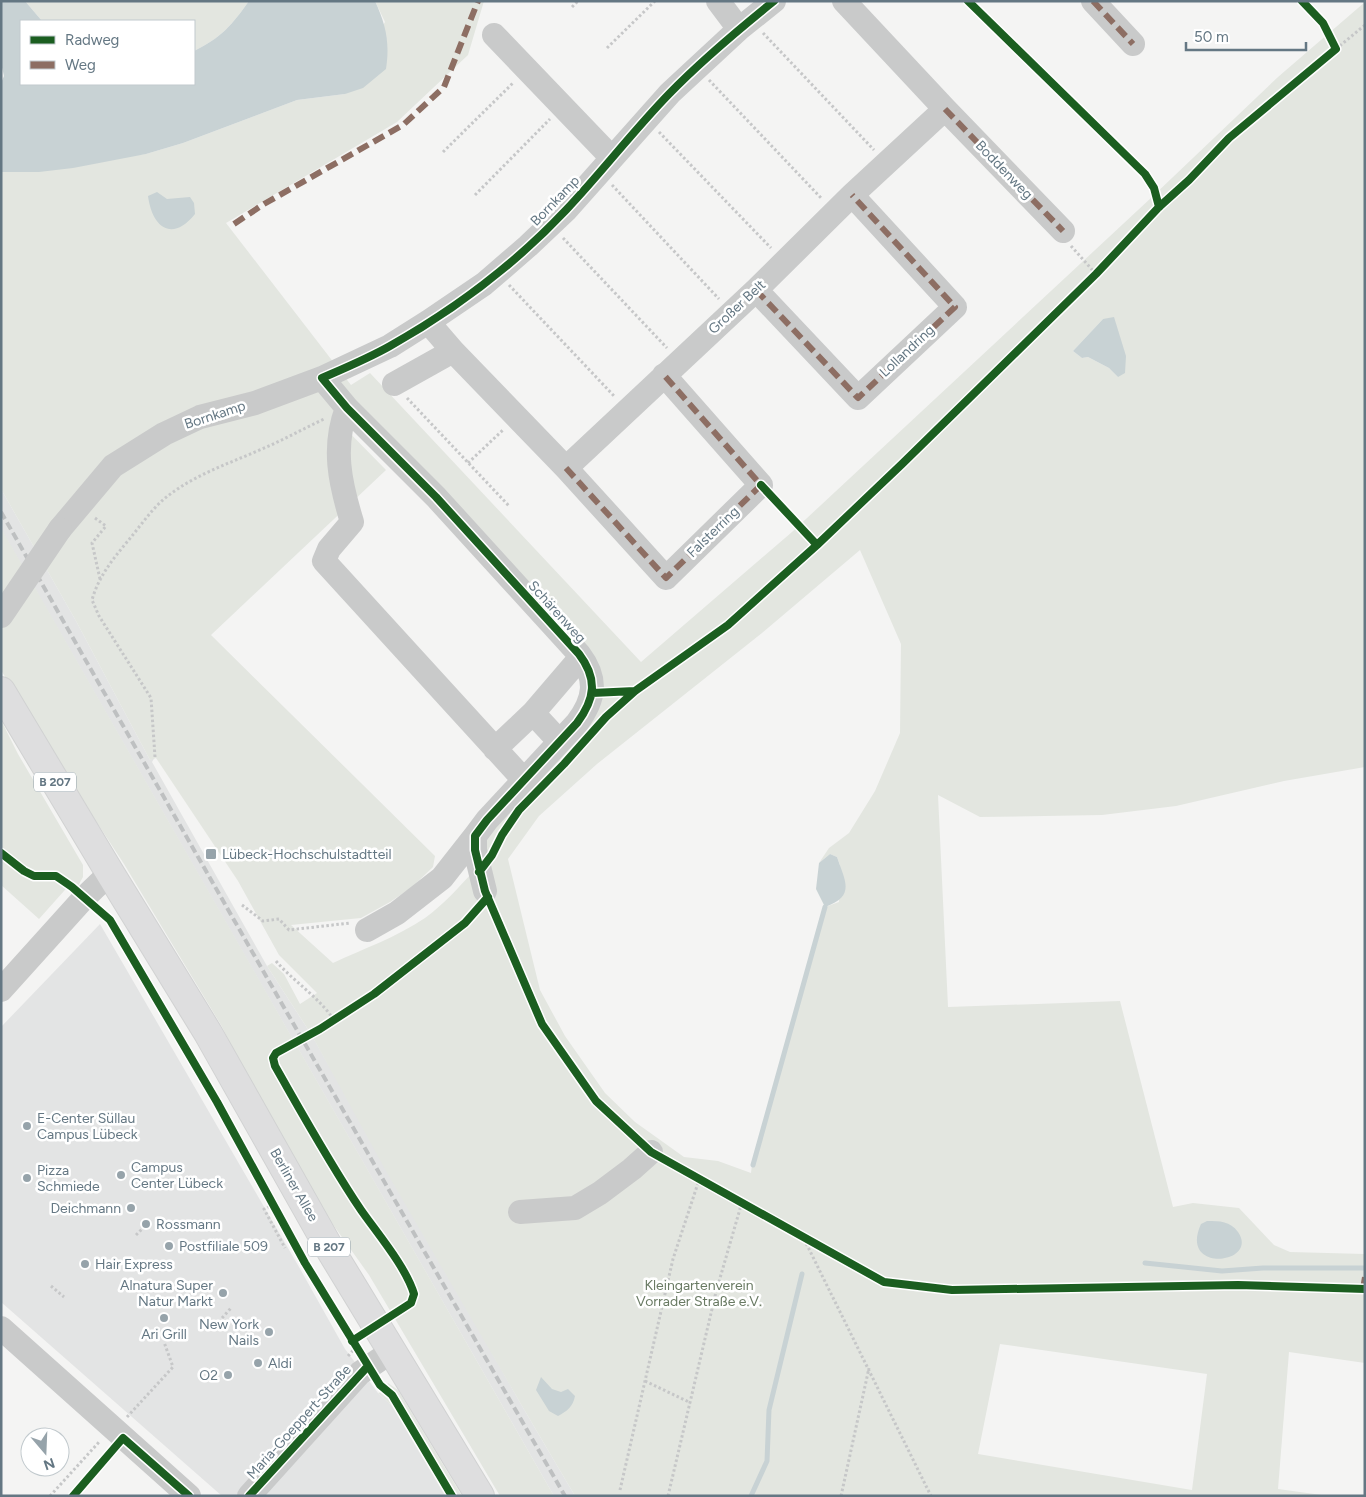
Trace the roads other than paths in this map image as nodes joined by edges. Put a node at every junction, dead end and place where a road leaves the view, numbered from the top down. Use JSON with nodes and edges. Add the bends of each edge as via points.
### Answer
{"nodes":[{"id":1,"x":718,"y":1,"type":"edge"},
{"id":2,"x":774,"y":1,"type":"edge"},
{"id":3,"x":844,"y":1,"type":"edge"},
{"id":4,"x":1093,"y":1,"type":"edge"},
{"id":5,"x":748,"y":28,"type":"junction"},
{"id":6,"x":494,"y":35,"type":"dead end"},
{"id":7,"x":1133,"y":44,"type":"dead end"},
{"id":8,"x":945,"y":109,"type":"junction"},
{"id":9,"x":609,"y":168,"type":"junction"},
{"id":10,"x":852,"y":195,"type":"junction"},
{"id":11,"x":1063,"y":231,"type":"road end"},
{"id":12,"x":756,"y":290,"type":"junction"},
{"id":13,"x":428,"y":322,"type":"junction"},
{"id":14,"x":454,"y":351,"type":"junction"},
{"id":15,"x":672,"y":368,"type":"junction"},
{"id":16,"x":322,"y":378,"type":"junction"},
{"id":17,"x":394,"y":384,"type":"road end"},
{"id":18,"x":347,"y":408,"type":"junction"},
{"id":19,"x":566,"y":468,"type":"junction"},
{"id":20,"x":1,"y":616,"type":"edge"},
{"id":21,"x":581,"y":657,"type":"junction"},
{"id":22,"x":1,"y":691,"type":"edge"},
{"id":23,"x":533,"y":712,"type":"junction"},
{"id":24,"x":559,"y":741,"type":"junction"},
{"id":25,"x":495,"y":749,"type":"junction"},
{"id":26,"x":524,"y":780,"type":"junction"},
{"id":27,"x":475,"y":836,"type":"junction"},
{"id":28,"x":110,"y":874,"type":"junction"},
{"id":29,"x":485,"y":891,"type":"dead end"},
{"id":30,"x":367,"y":930,"type":"road end"},
{"id":31,"x":1,"y":990,"type":"edge"},
{"id":32,"x":650,"y":1152,"type":"dead end"},
{"id":33,"x":520,"y":1212,"type":"dead end"},
{"id":34,"x":1,"y":1328,"type":"edge"},
{"id":35,"x":392,"y":1351,"type":"junction"},
{"id":36,"x":189,"y":1496,"type":"edge"},
{"id":37,"x":249,"y":1496,"type":"edge"},
{"id":38,"x":480,"y":1496,"type":"edge"}],
"edges":[{"from":1,"to":5,"type":"street"},
{"from":2,"to":5,"type":"street","name":"Bornkamp"},
{"from":3,"to":8,"type":"street"},
{"from":4,"to":7,"type":"street"},
{"from":5,"to":9,"type":"street","name":"Bornkamp","via":[[670,93]]},
{"from":6,"to":9,"type":"street","via":[[563,107]]},
{"from":8,"to":10,"type":"street","name":"Großer Belt"},
{"from":8,"to":11,"type":"street","name":"Boddenweg"},
{"from":9,"to":13,"type":"street","name":"Bornkamp","via":[[484,284]]},
{"from":10,"to":12,"type":"street","name":"Großer Belt"},
{"from":10,"to":12,"type":"street","name":"Lollandring","via":[[955,307],[858,398]]},
{"from":12,"to":15,"type":"street","name":"Großer Belt"},
{"from":13,"to":14,"type":"street"},
{"from":13,"to":16,"type":"street","name":"Bornkamp","via":[[390,346]]},
{"from":14,"to":17,"type":"street"},
{"from":14,"to":19,"type":"street"},
{"from":15,"to":19,"type":"street","name":"Großer Belt"},
{"from":15,"to":19,"type":"street","name":"Falsterring","via":[[761,485],[666,578]]},
{"from":16,"to":18,"type":"street","name":"Schärenweg"},
{"from":16,"to":20,"type":"street","name":"Bornkamp","bridge":true,"via":[[254,403],[200,417],[164,434],[113,466],[60,529]]},
{"from":18,"to":21,"type":"street","name":"Schärenweg","via":[[436,497]]},
{"from":18,"to":25,"type":"street","via":[[338,438],[344,495],[352,522],[328,549],[324,561]]},
{"from":21,"to":23,"type":"street"},
{"from":21,"to":24,"type":"street","name":"Schärenweg","via":[[591,674],[591,699],[581,717]]},
{"from":22,"to":28,"type":"main road","number":"B 207"},
{"from":23,"to":24,"type":"street"},
{"from":23,"to":25,"type":"street"},
{"from":24,"to":26,"type":"street","name":"Schärenweg"},
{"from":25,"to":26,"type":"street"},
{"from":26,"to":27,"type":"street","name":"Schärenweg"},
{"from":27,"to":29,"type":"street","via":[[479,872]]},
{"from":27,"to":30,"type":"street","name":"Schärenweg","via":[[442,878],[397,913]]},
{"from":28,"to":31,"type":"street","via":[[84,898]]},
{"from":28,"to":35,"type":"main road","name":"Berliner Allee","number":"B 207","via":[[208,1033],[331,1251]]},
{"from":32,"to":33,"type":"street","via":[[600,1193],[575,1208]]},
{"from":34,"to":36,"type":"street"},
{"from":35,"to":37,"type":"street","name":"Maria-Goeppert-Straße","via":[[360,1373]]},
{"from":35,"to":38,"type":"main road","name":"Berliner Allee","number":"B 207"}]}
